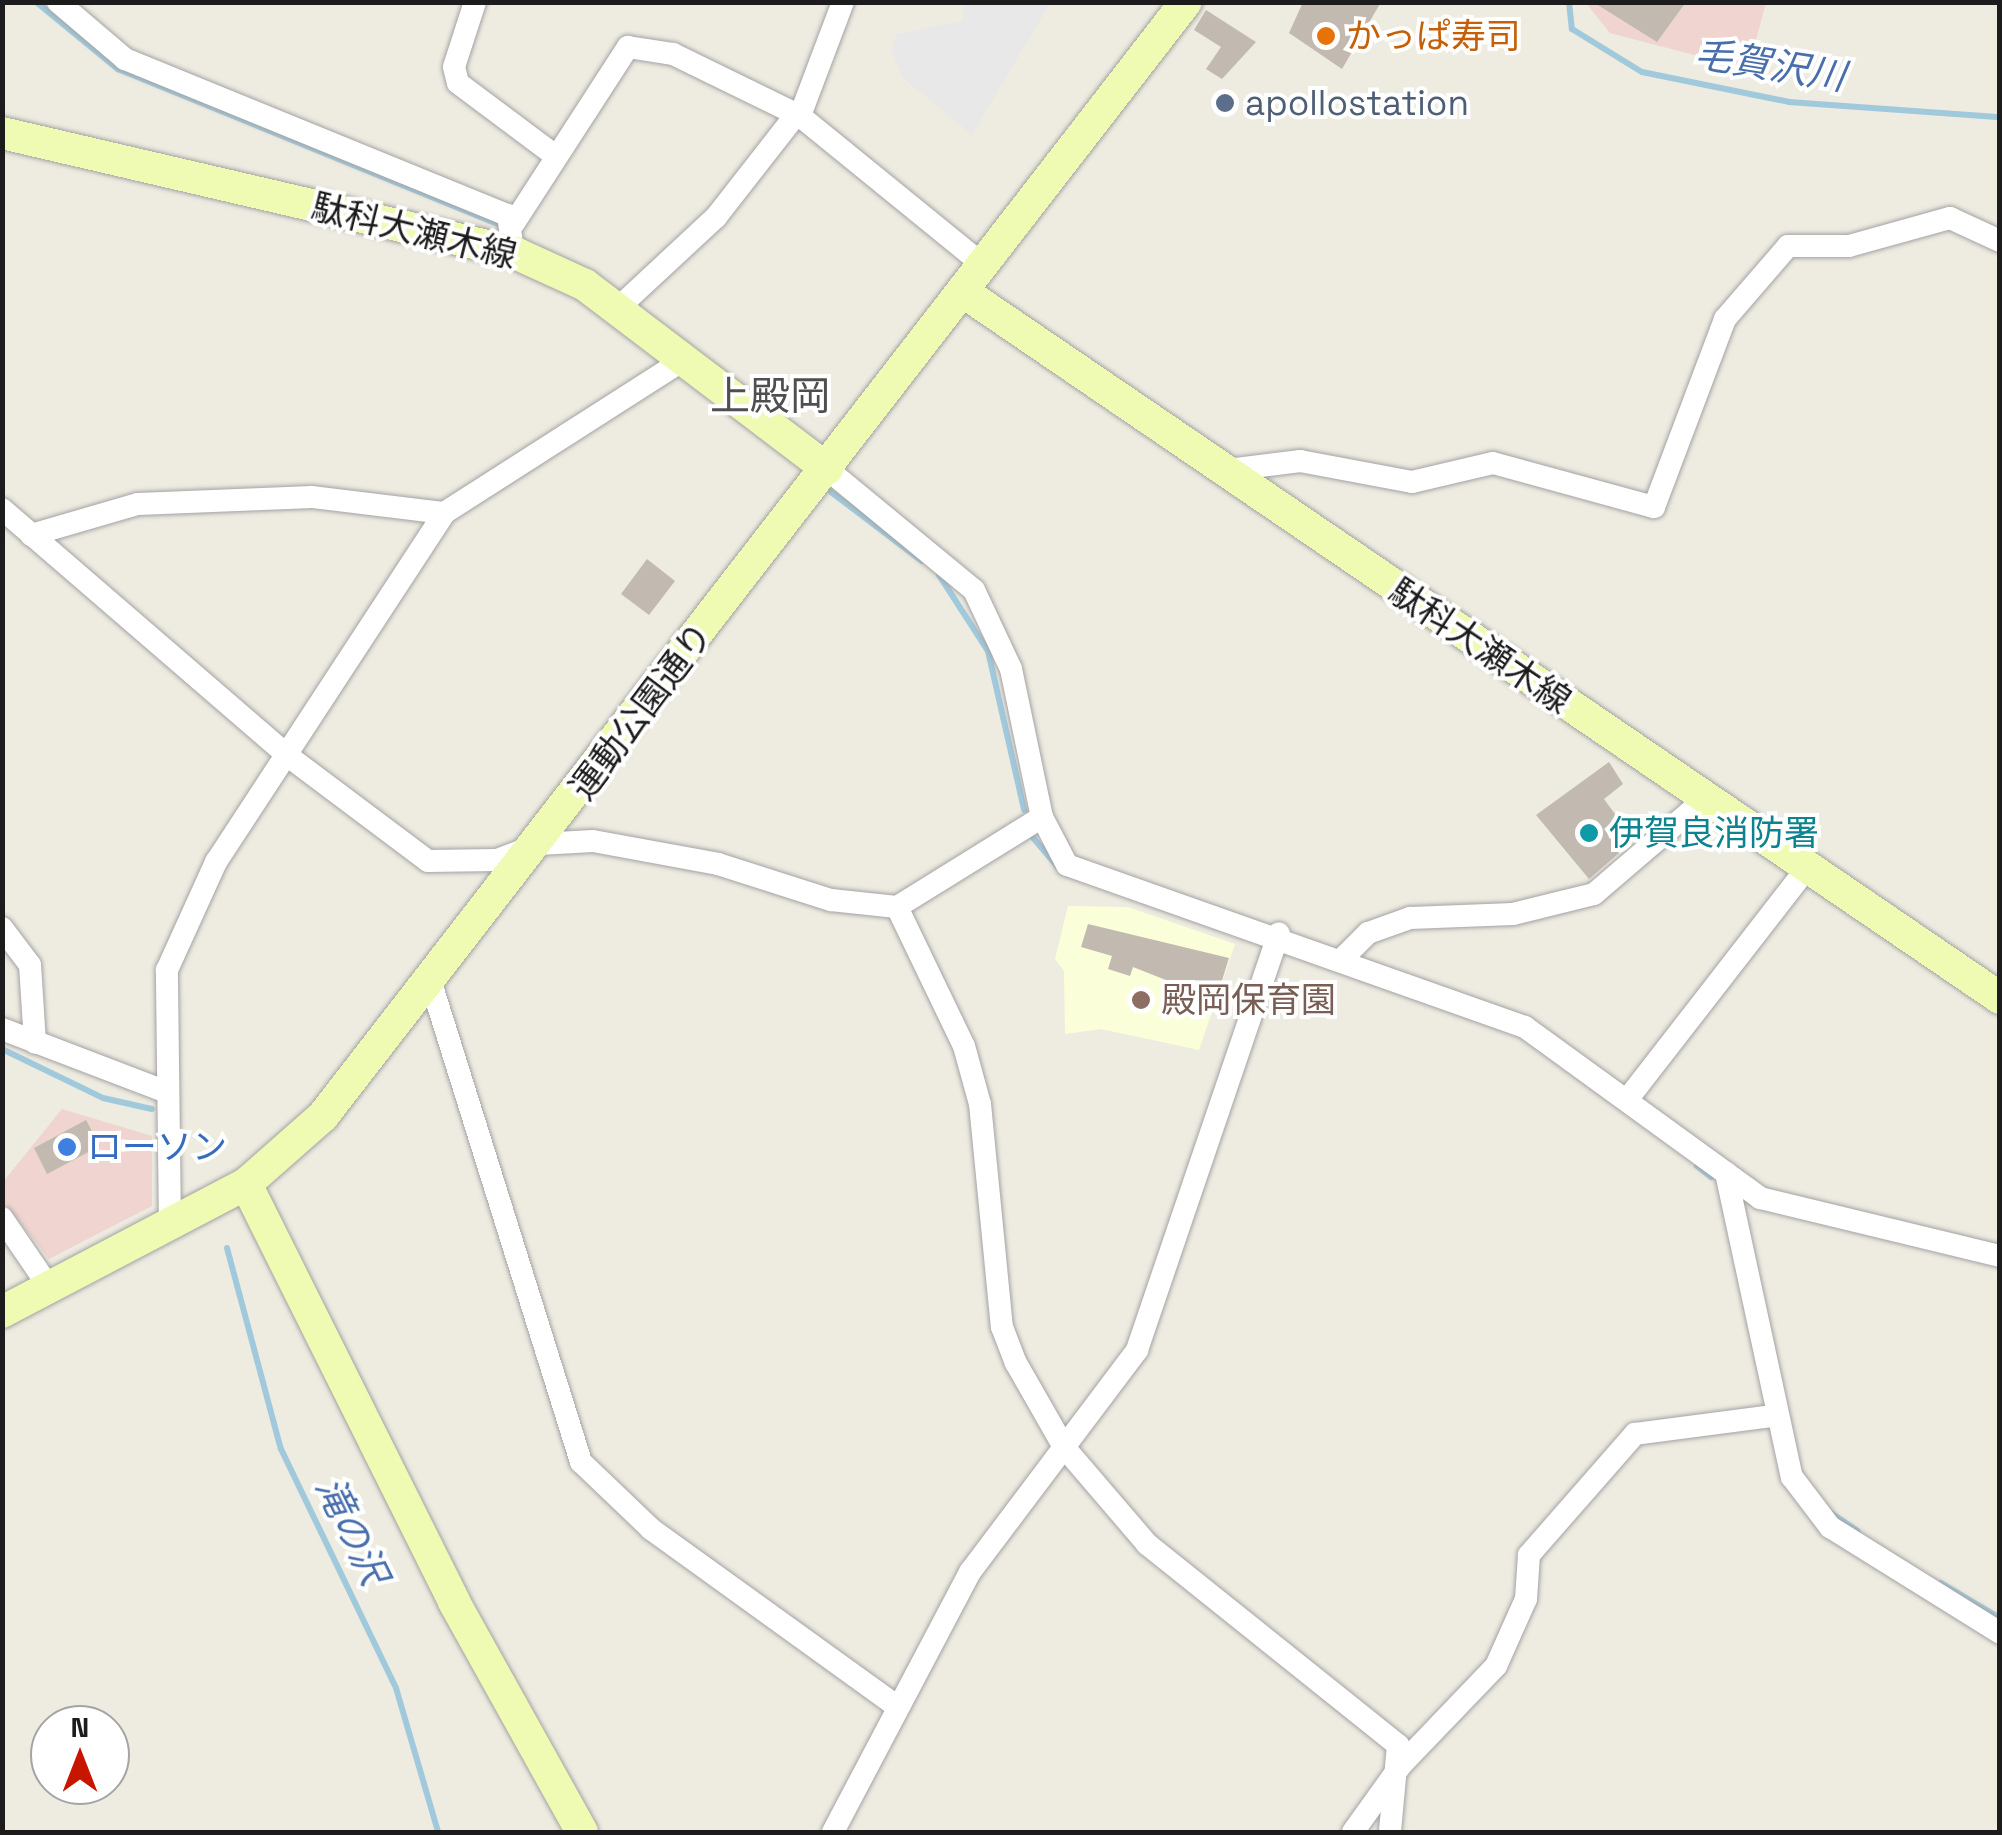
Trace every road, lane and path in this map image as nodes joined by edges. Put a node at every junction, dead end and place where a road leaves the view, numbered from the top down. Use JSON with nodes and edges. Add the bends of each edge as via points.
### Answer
{"nodes":[{"id":1,"x":58,"y":2,"type":"edge"},
{"id":2,"x":475,"y":2,"type":"edge"},
{"id":3,"x":842,"y":2,"type":"edge"},
{"id":4,"x":1186,"y":2,"type":"edge"},
{"id":5,"x":798,"y":116,"type":"junction"},
{"id":6,"x":6,"y":139,"type":"edge"},
{"id":7,"x":553,"y":154,"type":"junction"},
{"id":8,"x":514,"y":238,"type":"junction"},
{"id":9,"x":2000,"y":242,"type":"edge"},
{"id":10,"x":971,"y":255,"type":"dead end"},
{"id":11,"x":962,"y":291,"type":"junction"},
{"id":12,"x":618,"y":309,"type":"junction"},
{"id":13,"x":685,"y":359,"type":"junction"},
{"id":14,"x":827,"y":469,"type":"junction"},
{"id":15,"x":1220,"y":471,"type":"junction"},
{"id":16,"x":2,"y":508,"type":"edge"},
{"id":17,"x":444,"y":513,"type":"junction"},
{"id":18,"x":31,"y":534,"type":"junction"},
{"id":19,"x":288,"y":756,"type":"junction"},
{"id":20,"x":1706,"y":799,"type":"junction"},
{"id":21,"x":1042,"y":817,"type":"junction"},
{"id":22,"x":539,"y":844,"type":"junction"},
{"id":23,"x":1807,"y":868,"type":"junction"},
{"id":24,"x":897,"y":907,"type":"junction"},
{"id":25,"x":2,"y":928,"type":"edge"},
{"id":26,"x":1279,"y":934,"type":"junction"},
{"id":27,"x":1344,"y":958,"type":"junction"},
{"id":28,"x":430,"y":983,"type":"junction"},
{"id":29,"x":2000,"y":998,"type":"edge"},
{"id":30,"x":2,"y":1029,"type":"edge"},
{"id":31,"x":35,"y":1043,"type":"junction"},
{"id":32,"x":162,"y":1090,"type":"junction"},
{"id":33,"x":1630,"y":1096,"type":"junction"},
{"id":34,"x":1726,"y":1173,"type":"junction"},
{"id":35,"x":246,"y":1184,"type":"junction"},
{"id":36,"x":2,"y":1218,"type":"edge"},
{"id":37,"x":170,"y":1227,"type":"junction"},
{"id":38,"x":2000,"y":1256,"type":"edge"},
{"id":39,"x":49,"y":1287,"type":"junction"},
{"id":40,"x":2,"y":1312,"type":"edge"},
{"id":41,"x":1772,"y":1416,"type":"junction"},
{"id":42,"x":1064,"y":1447,"type":"junction"},
{"id":43,"x":2000,"y":1633,"type":"edge"},
{"id":44,"x":895,"y":1705,"type":"junction"},
{"id":45,"x":1401,"y":1765,"type":"junction"},
{"id":46,"x":582,"y":1832,"type":"edge"},
{"id":47,"x":833,"y":1832,"type":"edge"},
{"id":48,"x":1352,"y":1832,"type":"edge"},
{"id":49,"x":1390,"y":1832,"type":"edge"}],
"edges":[{"from":1,"to":8,"type":"street","via":[[125,59]]},
{"from":2,"to":7,"type":"street","via":[[454,66],[458,82]]},
{"from":3,"to":5,"type":"street"},
{"from":4,"to":11,"type":"main road","name":"運動公園通り"},
{"from":5,"to":7,"type":"street","via":[[673,54],[628,47]]},
{"from":5,"to":10,"type":"street"},
{"from":5,"to":12,"type":"street","via":[[716,216]]},
{"from":6,"to":8,"type":"main road","name":"駄科大瀬木線"},
{"from":7,"to":8,"type":"street"},
{"from":8,"to":12,"type":"main road","name":"駄科大瀬木線"},
{"from":9,"to":15,"type":"street","via":[[1950,218],[1850,246],[1788,246],[1725,319],[1654,507],[1493,463],[1412,482],[1300,461]]},
{"from":11,"to":14,"type":"main road","name":"運動公園通り"},
{"from":11,"to":15,"type":"main road","name":"駄科大瀬木線"},
{"from":12,"to":13,"type":"main road","name":"駄科大瀬木線"},
{"from":13,"to":14,"type":"main road","name":"駄科大瀬木線"},
{"from":13,"to":17,"type":"street"},
{"from":14,"to":21,"type":"street","via":[[974,590],[1011,668]]},
{"from":14,"to":22,"type":"main road","name":"運動公園通り"},
{"from":15,"to":20,"type":"main road","name":"駄科大瀬木線"},
{"from":16,"to":18,"type":"street"},
{"from":17,"to":18,"type":"street","via":[[312,497],[138,504]]},
{"from":17,"to":19,"type":"street"},
{"from":18,"to":19,"type":"street"},
{"from":19,"to":22,"type":"street","via":[[428,861],[497,860]]},
{"from":19,"to":32,"type":"street","via":[[178,934],[167,970]]},
{"from":20,"to":23,"type":"main road","name":"駄科大瀬木線"},
{"from":20,"to":27,"type":"street","via":[[1594,894],[1512,914],[1410,918],[1368,933]]},
{"from":21,"to":24,"type":"street"},
{"from":21,"to":26,"type":"street","via":[[1067,865]]},
{"from":22,"to":24,"type":"street","via":[[656,849],[797,892]]},
{"from":22,"to":28,"type":"main road","name":"運動公園通り"},
{"from":23,"to":29,"type":"main road","name":"駄科大瀬木線"},
{"from":23,"to":33,"type":"street"},
{"from":24,"to":42,"type":"street","via":[[957,1029],[980,1104],[1002,1327]]},
{"from":25,"to":31,"type":"street","via":[[30,964]]},
{"from":26,"to":27,"type":"street"},
{"from":26,"to":42,"type":"street","via":[[1137,1350]]},
{"from":27,"to":33,"type":"street","via":[[1525,1028]]},
{"from":28,"to":35,"type":"main road","name":"運動公園通り","via":[[323,1116]]},
{"from":28,"to":44,"type":"street","via":[[581,1462],[651,1529]]},
{"from":30,"to":31,"type":"street"},
{"from":31,"to":32,"type":"street"},
{"from":32,"to":37,"type":"street"},
{"from":33,"to":34,"type":"street"},
{"from":34,"to":38,"type":"street","via":[[1760,1198]]},
{"from":34,"to":41,"type":"street"},
{"from":35,"to":37,"type":"main road","name":"運動公園通り"},
{"from":35,"to":46,"type":"main road","via":[[454,1602]]},
{"from":36,"to":39,"type":"street"},
{"from":37,"to":39,"type":"main road","name":"運動公園通り"},
{"from":39,"to":40,"type":"main road","name":"運動公園通り"},
{"from":41,"to":43,"type":"street","via":[[1792,1477],[1830,1528]]},
{"from":41,"to":45,"type":"street","via":[[1635,1434],[1529,1554],[1526,1599],[1496,1666]]},
{"from":42,"to":44,"type":"street","via":[[970,1572]]},
{"from":42,"to":45,"type":"street","via":[[1147,1544],[1378,1726],[1398,1745]]},
{"from":44,"to":47,"type":"street"},
{"from":45,"to":48,"type":"street"},
{"from":45,"to":49,"type":"street"}]}
